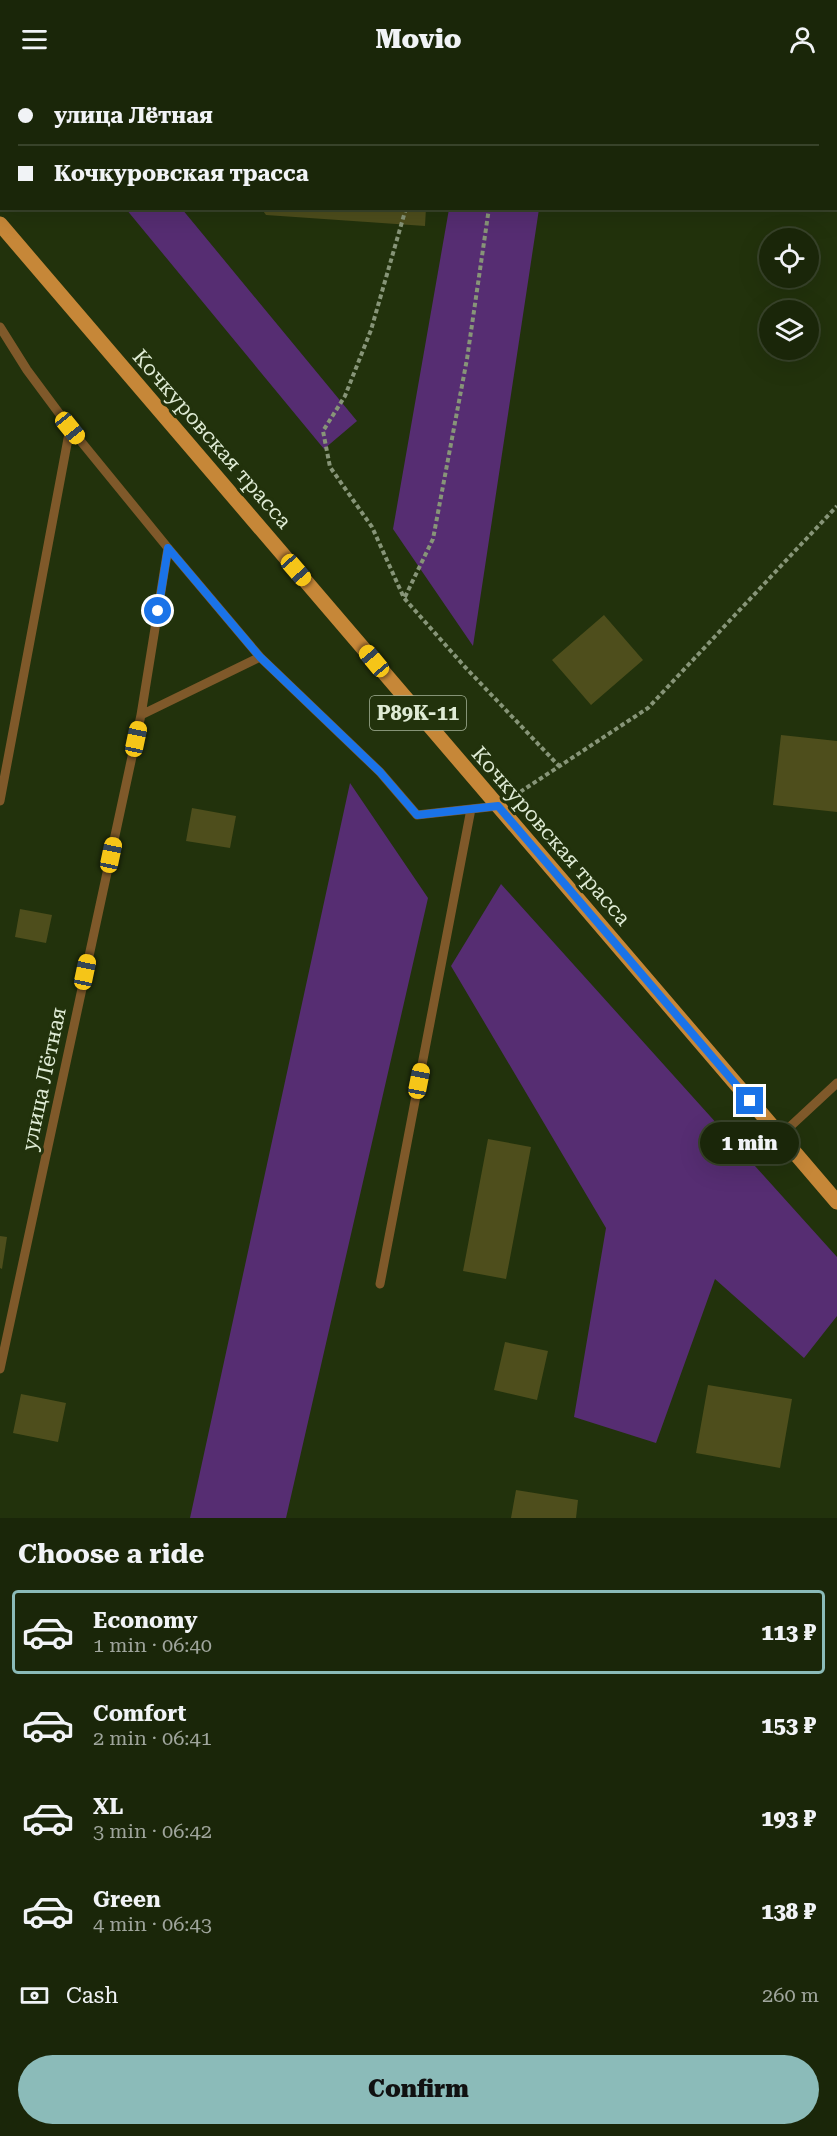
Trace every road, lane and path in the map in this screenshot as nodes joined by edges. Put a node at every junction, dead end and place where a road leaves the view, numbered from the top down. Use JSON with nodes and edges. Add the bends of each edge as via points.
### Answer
{"nodes":[{"id":1,"x":405,"y":210,"type":"edge"},
{"id":2,"x":489,"y":210,"type":"edge"},
{"id":3,"x":0,"y":224,"type":"edge"},
{"id":4,"x":0,"y":327,"type":"edge"},
{"id":5,"x":70,"y":428,"type":"junction"},
{"id":6,"x":837,"y":506,"type":"edge"},
{"id":7,"x":168,"y":548,"type":"junction"},
{"id":8,"x":404,"y":598,"type":"junction"},
{"id":9,"x":260,"y":657,"type":"junction"},
{"id":10,"x":141,"y":715,"type":"junction"},
{"id":11,"x":559,"y":766,"type":"junction"},
{"id":12,"x":0,"y":801,"type":"edge"},
{"id":13,"x":498,"y":806,"type":"junction"},
{"id":14,"x":471,"y":809,"type":"junction"},
{"id":15,"x":837,"y":1083,"type":"edge"},
{"id":16,"x":780,"y":1136,"type":"junction"},
{"id":17,"x":837,"y":1202,"type":"edge"},
{"id":18,"x":380,"y":1284,"type":"dead end"},
{"id":19,"x":0,"y":1369,"type":"edge"}],
"edges":[{"from":1,"to":8,"type":"path","via":[[371,330],[345,396],[324,431],[330,467],[372,527]]},
{"from":2,"to":8,"type":"path","via":[[467,359],[433,539]]},
{"from":3,"to":13,"type":"main road","name":"Кочкуровская трасса","number":"Р89К-11"},
{"from":4,"to":5,"type":"lane"},
{"from":5,"to":7,"type":"lane"},
{"from":5,"to":12,"type":"lane"},
{"from":6,"to":11,"type":"path","via":[[648,708]]},
{"from":7,"to":9,"type":"lane"},
{"from":7,"to":10,"type":"lane","name":"улица Лётная"},
{"from":8,"to":11,"type":"path"},
{"from":9,"to":10,"type":"lane"},
{"from":9,"to":14,"type":"lane","via":[[380,772],[417,815]]},
{"from":10,"to":19,"type":"lane","name":"улица Лётная"},
{"from":11,"to":13,"type":"path"},
{"from":13,"to":14,"type":"lane"},
{"from":13,"to":16,"type":"main road","name":"Кочкуровская трасса","number":"Р89К-11"},
{"from":14,"to":18,"type":"lane"},
{"from":15,"to":16,"type":"lane"},
{"from":16,"to":17,"type":"main road","name":"Кочкуровская трасса","number":"Р89К-11"}]}
